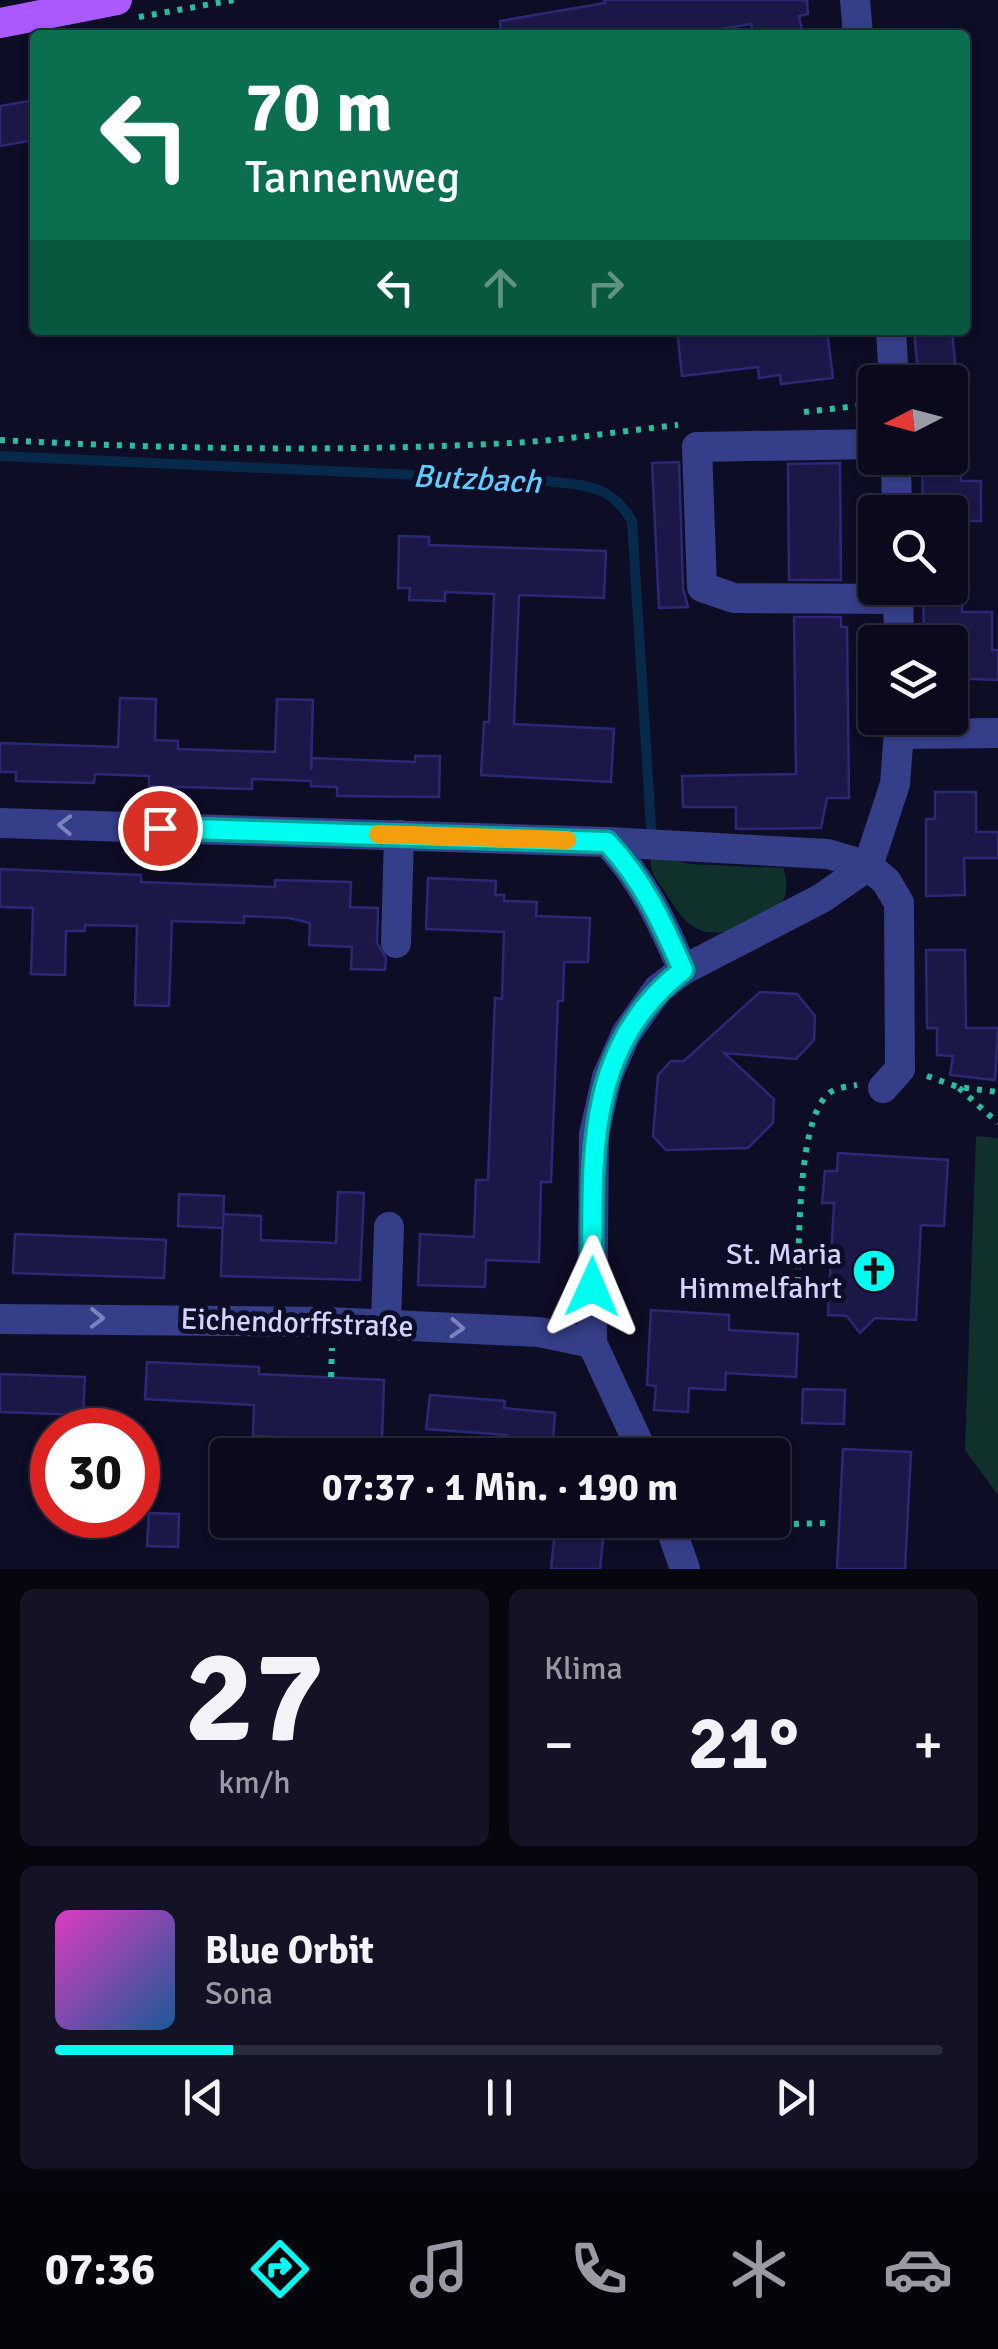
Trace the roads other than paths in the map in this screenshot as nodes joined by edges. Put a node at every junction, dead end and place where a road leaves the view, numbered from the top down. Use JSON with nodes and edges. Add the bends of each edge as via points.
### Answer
{"nodes":[{"id":1,"x":118,"y":0,"type":"edge"},
{"id":2,"x":854,"y":0,"type":"edge"},
{"id":3,"x":0,"y":23,"type":"edge"},
{"id":4,"x":857,"y":30,"type":"edge"},
{"id":5,"x":891,"y":335,"type":"edge"},
{"id":6,"x":893,"y":365,"type":"edge"},
{"id":7,"x":858,"y":444,"type":"edge"},
{"id":8,"x":858,"y":594,"type":"edge"},
{"id":9,"x":968,"y":731,"type":"edge"},
{"id":10,"x":998,"y":733,"type":"edge"},
{"id":11,"x":899,"y":735,"type":"edge"},
{"id":12,"x":0,"y":823,"type":"edge"},
{"id":13,"x":399,"y":835,"type":"junction"},
{"id":14,"x":607,"y":842,"type":"junction"},
{"id":15,"x":868,"y":866,"type":"junction"},
{"id":16,"x":396,"y":943,"type":"dead end"},
{"id":17,"x":683,"y":970,"type":"junction"},
{"id":18,"x":891,"y":1078,"type":"road end"},
{"id":19,"x":389,"y":1227,"type":"dead end"},
{"id":20,"x":0,"y":1319,"type":"edge"},
{"id":21,"x":386,"y":1324,"type":"junction"},
{"id":22,"x":592,"y":1343,"type":"junction"},
{"id":23,"x":636,"y":1438,"type":"edge"}],
"edges":[{"from":1,"to":3,"type":"main road"},
{"from":2,"to":4,"type":"street"},
{"from":5,"to":6,"type":"street"},
{"from":7,"to":8,"type":"street","via":[[697,448],[702,587],[734,598]]},
{"from":9,"to":10,"type":"street"},
{"from":11,"to":15,"type":"street","via":[[895,784]]},
{"from":13,"to":12,"type":"street","one_way":true},
{"from":13,"to":14,"type":"street"},
{"from":13,"to":16,"type":"street"},
{"from":14,"to":15,"type":"street","via":[[828,854]]},
{"from":14,"to":17,"type":"street","via":[[655,905]]},
{"from":15,"to":17,"type":"street","via":[[790,917]]},
{"from":15,"to":18,"type":"street","via":[[899,904]]},
{"from":17,"to":22,"type":"street","via":[[658,989],[626,1034],[594,1134]]},
{"from":19,"to":21,"type":"street"},
{"from":20,"to":21,"type":"street","name":"Eichendorffstraße","one_way":true},
{"from":21,"to":22,"type":"street","name":"Eichendorffstraße","one_way":true,"via":[[539,1332]]},
{"from":22,"to":23,"type":"street"}]}
